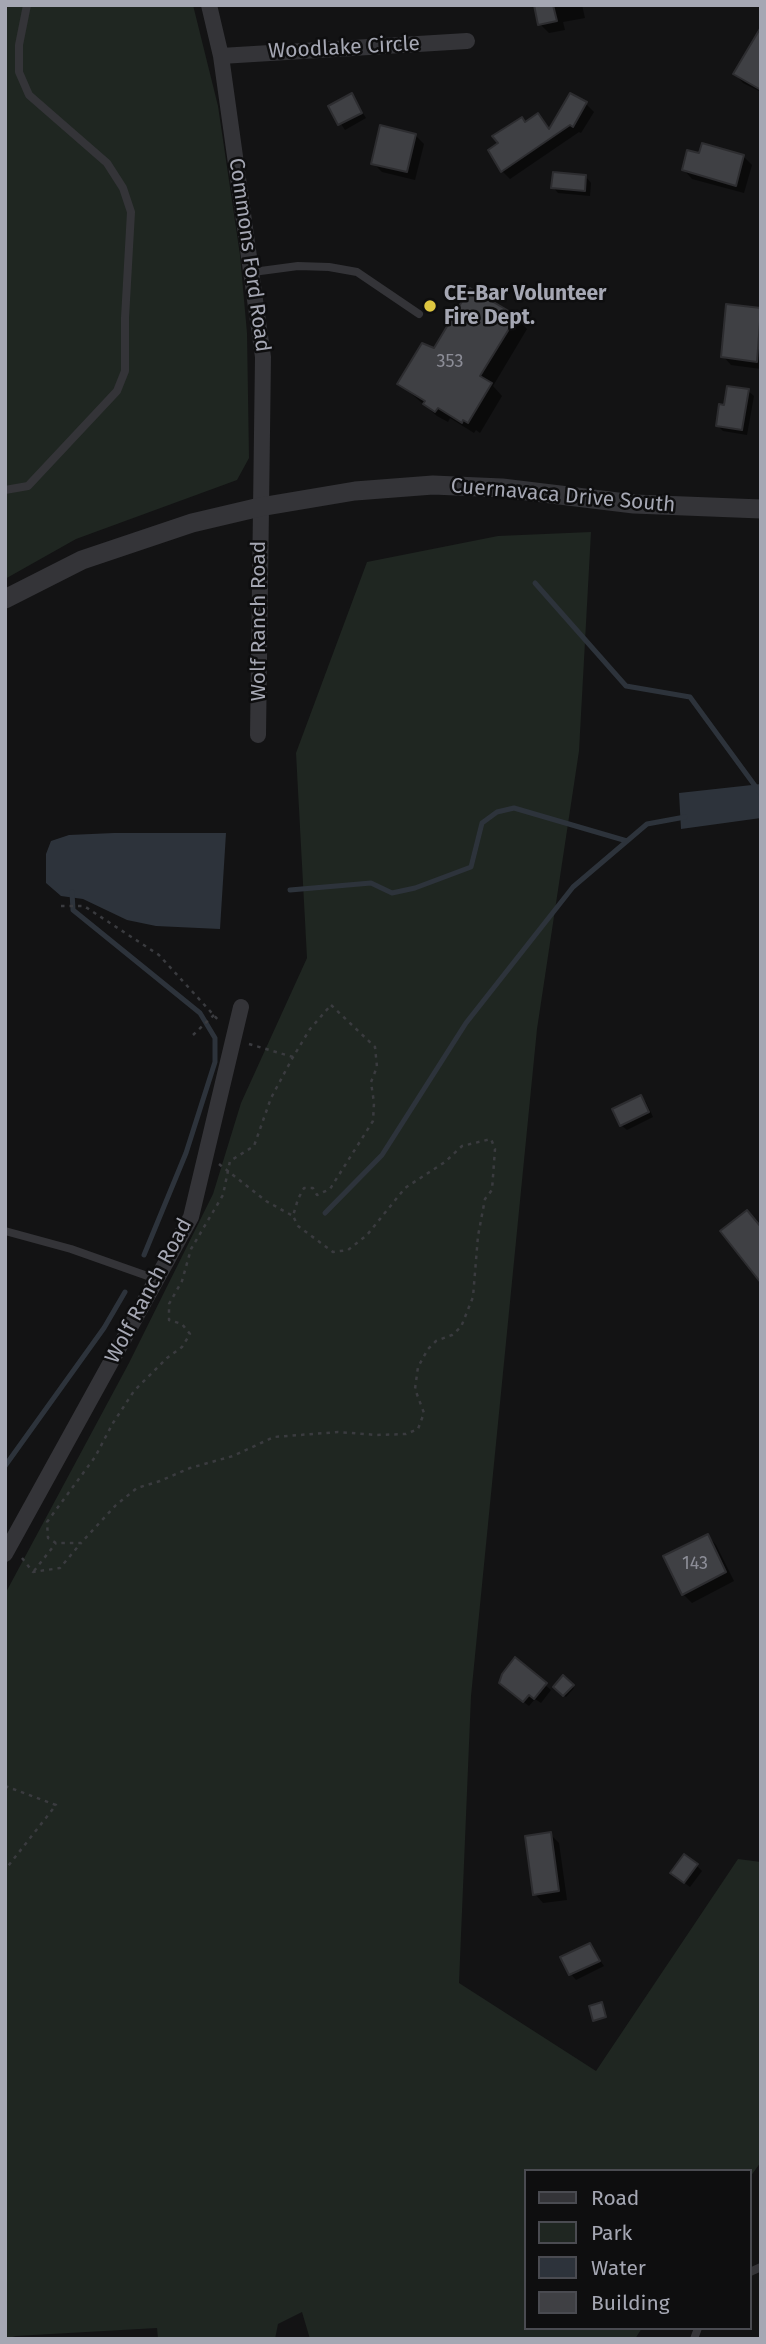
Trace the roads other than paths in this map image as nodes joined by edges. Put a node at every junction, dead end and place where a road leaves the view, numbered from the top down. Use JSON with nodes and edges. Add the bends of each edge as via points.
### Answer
{"nodes":[{"id":1,"x":27,"y":5,"type":"edge"},
{"id":2,"x":209,"y":5,"type":"edge"},
{"id":3,"x":467,"y":41,"type":"dead end"},
{"id":4,"x":221,"y":56,"type":"junction"},
{"id":5,"x":253,"y":272,"type":"junction"},
{"id":6,"x":419,"y":314,"type":"dead end"},
{"id":7,"x":5,"y":490,"type":"edge"},
{"id":8,"x":260,"y":507,"type":"junction"},
{"id":9,"x":761,"y":509,"type":"edge"},
{"id":10,"x":5,"y":599,"type":"edge"},
{"id":11,"x":258,"y":736,"type":"dead end"},
{"id":12,"x":241,"y":1007,"type":"dead end"},
{"id":13,"x":5,"y":1231,"type":"edge"},
{"id":14,"x":156,"y":1279,"type":"junction"},
{"id":15,"x":8,"y":1549,"type":"edge"}],
"edges":[{"from":1,"to":7,"type":"lane","via":[[19,72],[29,95],[107,163],[131,212],[125,370],[117,391],[27,486]]},
{"from":2,"to":4,"type":"street","name":"Commons Ford Road"},
{"from":3,"to":4,"type":"street","name":"Woodlake Circle"},
{"from":4,"to":5,"type":"street","name":"Commons Ford Road"},
{"from":5,"to":6,"type":"lane","via":[[298,266],[357,272]]},
{"from":5,"to":8,"type":"street","name":"Commons Ford Road","via":[[263,357]]},
{"from":8,"to":9,"type":"street","name":"Cuernavaca Drive South","via":[[355,491],[433,485],[502,488],[634,504]]},
{"from":8,"to":10,"type":"street","name":"Cuernavaca Drive South","via":[[192,523],[94,556]]},
{"from":8,"to":11,"type":"street","name":"Wolf Ranch Road"},
{"from":12,"to":14,"type":"street","name":"Wolf Ranch Road","via":[[191,1216]]},
{"from":13,"to":14,"type":"lane"},
{"from":14,"to":15,"type":"street","name":"Wolf Ranch Road"}]}
